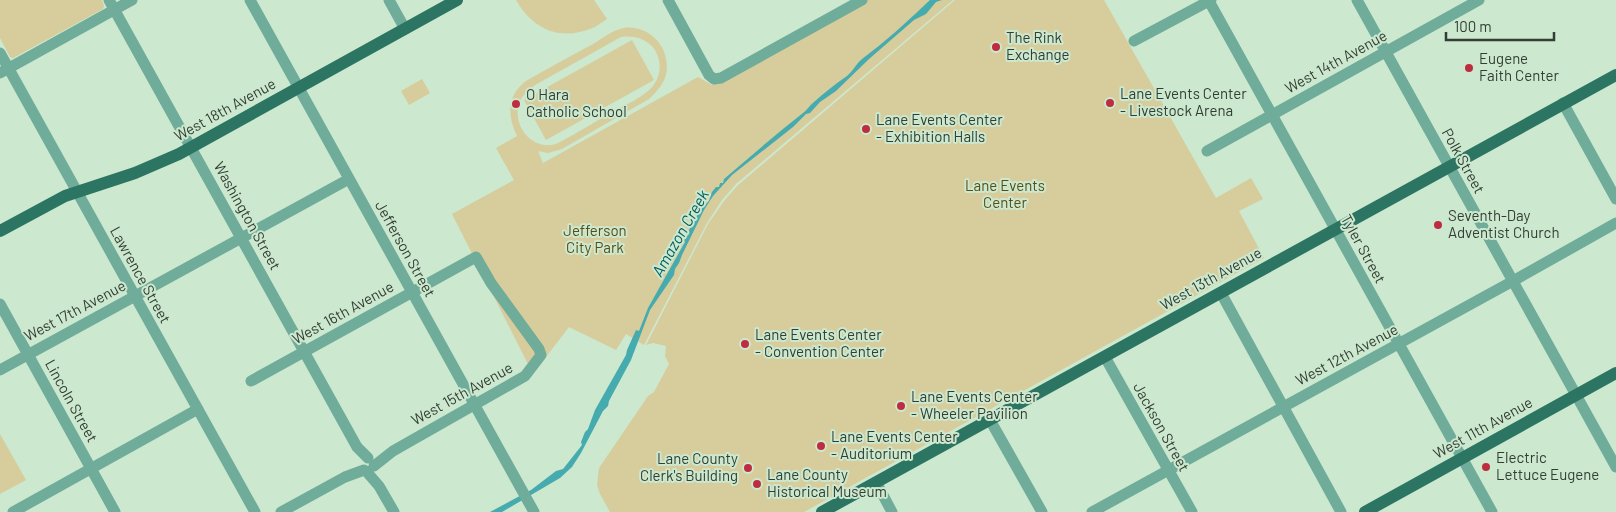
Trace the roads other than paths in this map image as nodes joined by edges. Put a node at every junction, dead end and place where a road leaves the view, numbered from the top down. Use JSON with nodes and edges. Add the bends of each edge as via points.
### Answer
{"nodes":[{"id":1,"x":132,"y":0,"type":"edge"},
{"id":2,"x":250,"y":0,"type":"edge"},
{"id":3,"x":389,"y":0,"type":"edge"},
{"id":4,"x":457,"y":0,"type":"edge"},
{"id":5,"x":668,"y":0,"type":"edge"},
{"id":6,"x":862,"y":0,"type":"edge"},
{"id":7,"x":1210,"y":0,"type":"edge"},
{"id":8,"x":1357,"y":0,"type":"edge"},
{"id":9,"x":1479,"y":0,"type":"edge"},
{"id":10,"x":112,"y":5,"type":"edge"},
{"id":11,"x":405,"y":29,"type":"junction"},
{"id":12,"x":1134,"y":41,"type":"dead end"},
{"id":13,"x":1386,"y":52,"type":"junction"},
{"id":14,"x":0,"y":53,"type":"edge"},
{"id":15,"x":4,"y":71,"type":"edge"},
{"id":16,"x":1616,"y":75,"type":"edge"},
{"id":17,"x":299,"y":88,"type":"junction"},
{"id":18,"x":1564,"y":104,"type":"junction"},
{"id":19,"x":1272,"y":115,"type":"junction"},
{"id":20,"x":192,"y":147,"type":"junction"},
{"id":21,"x":1207,"y":150,"type":"dead end"},
{"id":22,"x":1449,"y":166,"type":"junction"},
{"id":23,"x":349,"y":179,"type":"junction"},
{"id":24,"x":76,"y":192,"type":"junction"},
{"id":25,"x":1616,"y":199,"type":"edge"},
{"id":26,"x":1616,"y":223,"type":"edge"},
{"id":27,"x":1335,"y":229,"type":"junction"},
{"id":28,"x":0,"y":231,"type":"edge"},
{"id":29,"x":242,"y":238,"type":"junction"},
{"id":30,"x":476,"y":257,"type":"joint"},
{"id":31,"x":1513,"y":281,"type":"junction"},
{"id":32,"x":413,"y":292,"type":"junction"},
{"id":33,"x":1221,"y":293,"type":"junction"},
{"id":34,"x":135,"y":296,"type":"junction"},
{"id":35,"x":0,"y":304,"type":"edge"},
{"id":36,"x":1399,"y":344,"type":"junction"},
{"id":37,"x":304,"y":352,"type":"junction"},
{"id":38,"x":28,"y":354,"type":"junction"},
{"id":39,"x":1105,"y":356,"type":"junction"},
{"id":40,"x":0,"y":370,"type":"edge"},
{"id":41,"x":1616,"y":373,"type":"edge"},
{"id":42,"x":251,"y":381,"type":"dead end"},
{"id":43,"x":1576,"y":395,"type":"junction"},
{"id":44,"x":474,"y":404,"type":"junction"},
{"id":45,"x":1282,"y":407,"type":"junction"},
{"id":46,"x":198,"y":409,"type":"junction"},
{"id":47,"x":990,"y":420,"type":"junction"},
{"id":48,"x":1462,"y":459,"type":"junction"},
{"id":49,"x":367,"y":465,"type":"junction"},
{"id":50,"x":1616,"y":467,"type":"edge"},
{"id":51,"x":91,"y":469,"type":"junction"},
{"id":52,"x":1168,"y":470,"type":"junction"},
{"id":53,"x":876,"y":482,"type":"junction"},
{"id":54,"x":13,"y":512,"type":"edge"},
{"id":55,"x":115,"y":512,"type":"edge"},
{"id":56,"x":255,"y":512,"type":"edge"},
{"id":57,"x":281,"y":512,"type":"edge"},
{"id":58,"x":394,"y":512,"type":"edge"},
{"id":59,"x":534,"y":512,"type":"edge"},
{"id":60,"x":822,"y":512,"type":"edge"},
{"id":61,"x":892,"y":512,"type":"edge"},
{"id":62,"x":1042,"y":512,"type":"edge"},
{"id":63,"x":1092,"y":512,"type":"edge"},
{"id":64,"x":1192,"y":512,"type":"edge"},
{"id":65,"x":1341,"y":512,"type":"edge"},
{"id":66,"x":1365,"y":512,"type":"edge"},
{"id":67,"x":1492,"y":512,"type":"edge"}],
"edges":[{"from":1,"to":10,"type":"street"},
{"from":2,"to":17,"type":"street","name":"Jefferson Street"},
{"from":3,"to":11,"type":"street"},
{"from":4,"to":11,"type":"main road","name":"West 18th Avenue"},
{"from":5,"to":6,"type":"street","via":[[714,79]]},
{"from":7,"to":12,"type":"street"},
{"from":7,"to":19,"type":"street","name":"Tyler Street"},
{"from":8,"to":13,"type":"street","name":"Polk Street"},
{"from":9,"to":13,"type":"street","name":"West 14th Avenue"},
{"from":10,"to":15,"type":"street"},
{"from":10,"to":20,"type":"street","name":"Washington Street"},
{"from":11,"to":17,"type":"main road","name":"West 18th Avenue"},
{"from":13,"to":19,"type":"street","name":"West 14th Avenue"},
{"from":13,"to":22,"type":"street","name":"Polk Street"},
{"from":14,"to":15,"type":"street","name":"Lawrence Street"},
{"from":15,"to":24,"type":"street","name":"Lawrence Street"},
{"from":16,"to":18,"type":"main road","name":"West 13th Avenue"},
{"from":17,"to":20,"type":"main road","name":"West 18th Avenue"},
{"from":17,"to":23,"type":"street","name":"Jefferson Street"},
{"from":18,"to":22,"type":"main road","name":"West 13th Avenue"},
{"from":18,"to":25,"type":"street"},
{"from":19,"to":21,"type":"street","name":"West 14th Avenue"},
{"from":19,"to":27,"type":"street","name":"Tyler Street"},
{"from":20,"to":24,"type":"main road","name":"West 18th Avenue","via":[[152,167]]},
{"from":20,"to":29,"type":"street","name":"Washington Street"},
{"from":22,"to":27,"type":"main road","name":"West 13th Avenue"},
{"from":22,"to":31,"type":"street","name":"Polk Street"},
{"from":23,"to":29,"type":"street","name":"West 17th Avenue"},
{"from":23,"to":32,"type":"street","name":"Jefferson Street"},
{"from":24,"to":28,"type":"main road","name":"West 18th Avenue"},
{"from":24,"to":34,"type":"street","name":"Lawrence Street"},
{"from":26,"to":31,"type":"street","name":"West 12th Avenue"},
{"from":27,"to":33,"type":"main road","name":"West 13th Avenue"},
{"from":27,"to":36,"type":"street","name":"Tyler Street"},
{"from":29,"to":34,"type":"street","name":"West 17th Avenue"},
{"from":29,"to":37,"type":"street","name":"Washington Street"},
{"from":30,"to":32,"type":"street","name":"West 16th Avenue"},
{"from":30,"to":44,"type":"street","name":"West 15th Avenue","via":[[541,355],[525,376]]},
{"from":31,"to":36,"type":"street","name":"West 12th Avenue"},
{"from":31,"to":43,"type":"street","name":"Polk Street"},
{"from":32,"to":37,"type":"street","name":"West 16th Avenue"},
{"from":32,"to":44,"type":"street","name":"Jefferson Street"},
{"from":33,"to":39,"type":"main road","name":"West 13th Avenue"},
{"from":33,"to":45,"type":"street"},
{"from":34,"to":38,"type":"street","name":"West 17th Avenue"},
{"from":34,"to":46,"type":"street","name":"Lawrence Street"},
{"from":35,"to":38,"type":"street","name":"Lincoln Street"},
{"from":36,"to":45,"type":"street","name":"West 12th Avenue"},
{"from":36,"to":48,"type":"street","name":"Tyler Street"},
{"from":37,"to":42,"type":"street","name":"West 16th Avenue"},
{"from":37,"to":49,"type":"street","name":"Washington Street"},
{"from":38,"to":40,"type":"street","name":"West 17th Avenue"},
{"from":38,"to":51,"type":"street","name":"Lincoln Street"},
{"from":39,"to":47,"type":"main road","name":"West 13th Avenue"},
{"from":39,"to":52,"type":"street","name":"Jackson Street"},
{"from":41,"to":43,"type":"main road","name":"West 11th Avenue"},
{"from":43,"to":48,"type":"main road","name":"West 11th Avenue"},
{"from":43,"to":50,"type":"street","name":"Polk Street"},
{"from":44,"to":49,"type":"street","name":"West 15th Avenue"},
{"from":44,"to":59,"type":"street","name":"Jefferson Street"},
{"from":45,"to":52,"type":"street","name":"West 12th Avenue"},
{"from":45,"to":65,"type":"street"},
{"from":46,"to":51,"type":"street"},
{"from":46,"to":56,"type":"street","name":"Lawrence Street"},
{"from":47,"to":53,"type":"main road","name":"West 13th Avenue"},
{"from":47,"to":62,"type":"street"},
{"from":48,"to":66,"type":"main road","name":"West 11th Avenue"},
{"from":48,"to":67,"type":"street","name":"Tyler Street"},
{"from":49,"to":57,"type":"street","name":"West 15th Avenue"},
{"from":49,"to":58,"type":"street","name":"Washington Street"},
{"from":51,"to":54,"type":"street"},
{"from":51,"to":55,"type":"street","name":"Lincoln Street"},
{"from":52,"to":63,"type":"street","name":"West 12th Avenue"},
{"from":52,"to":64,"type":"street","name":"Jackson Street"},
{"from":53,"to":60,"type":"main road","name":"West 13th Avenue"},
{"from":53,"to":61,"type":"street"}]}
